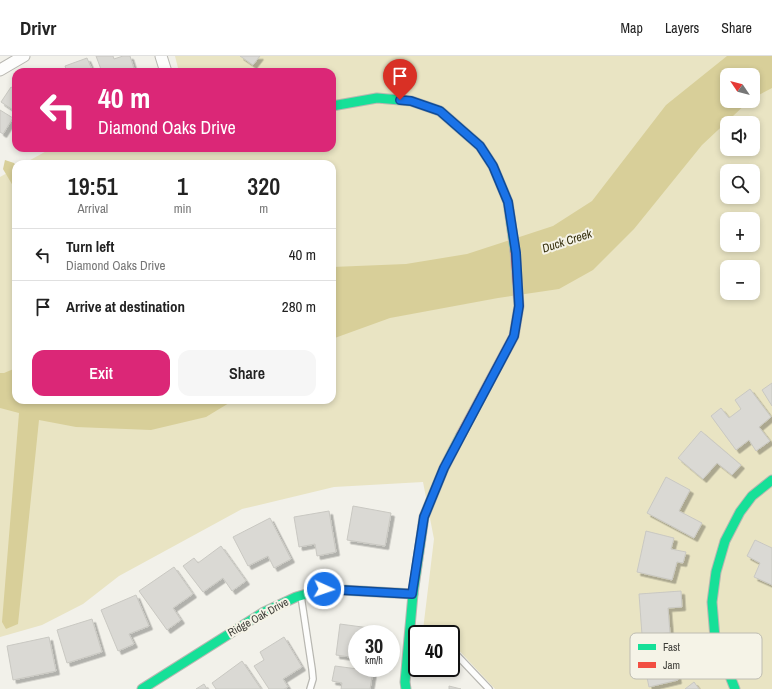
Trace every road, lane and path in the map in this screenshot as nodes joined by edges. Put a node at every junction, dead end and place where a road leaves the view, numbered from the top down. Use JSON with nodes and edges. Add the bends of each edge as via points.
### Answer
{"nodes":[{"id":1,"x":24,"y":56,"type":"edge"},
{"id":2,"x":161,"y":56,"type":"edge"},
{"id":3,"x":165,"y":68,"type":"edge"},
{"id":4,"x":0,"y":70,"type":"edge"},
{"id":5,"x":336,"y":105,"type":"edge"},
{"id":6,"x":772,"y":480,"type":"edge"},
{"id":7,"x":412,"y":594,"type":"junction"},
{"id":8,"x":301,"y":595,"type":"junction"},
{"id":9,"x":413,"y":625,"type":"edge"},
{"id":10,"x":715,"y":633,"type":"edge"},
{"id":11,"x":460,"y":658,"type":"edge"},
{"id":12,"x":408,"y":669,"type":"edge"},
{"id":13,"x":731,"y":679,"type":"edge"},
{"id":14,"x":142,"y":689,"type":"edge"},
{"id":15,"x":310,"y":689,"type":"edge"},
{"id":16,"x":406,"y":689,"type":"edge"},
{"id":17,"x":490,"y":689,"type":"edge"},
{"id":18,"x":735,"y":689,"type":"edge"}],
"edges":[{"from":1,"to":4,"type":"street"},
{"from":2,"to":3,"type":"street"},
{"from":5,"to":7,"type":"street","via":[[377,98],[411,101],[440,111],[480,146],[493,166],[508,202],[516,253],[519,306],[514,336],[444,468],[424,517]]},
{"from":6,"to":10,"type":"street","via":[[752,496],[740,512],[725,542],[716,572],[712,602]]},
{"from":7,"to":8,"type":"street","name":"Ridge Oak Drive","via":[[324,589]]},
{"from":7,"to":9,"type":"street"},
{"from":8,"to":14,"type":"street","name":"Ridge Oak Drive","via":[[264,612]]},
{"from":8,"to":15,"type":"lane","via":[[313,679]]},
{"from":11,"to":17,"type":"lane"},
{"from":12,"to":16,"type":"street"},
{"from":13,"to":18,"type":"street"}]}
